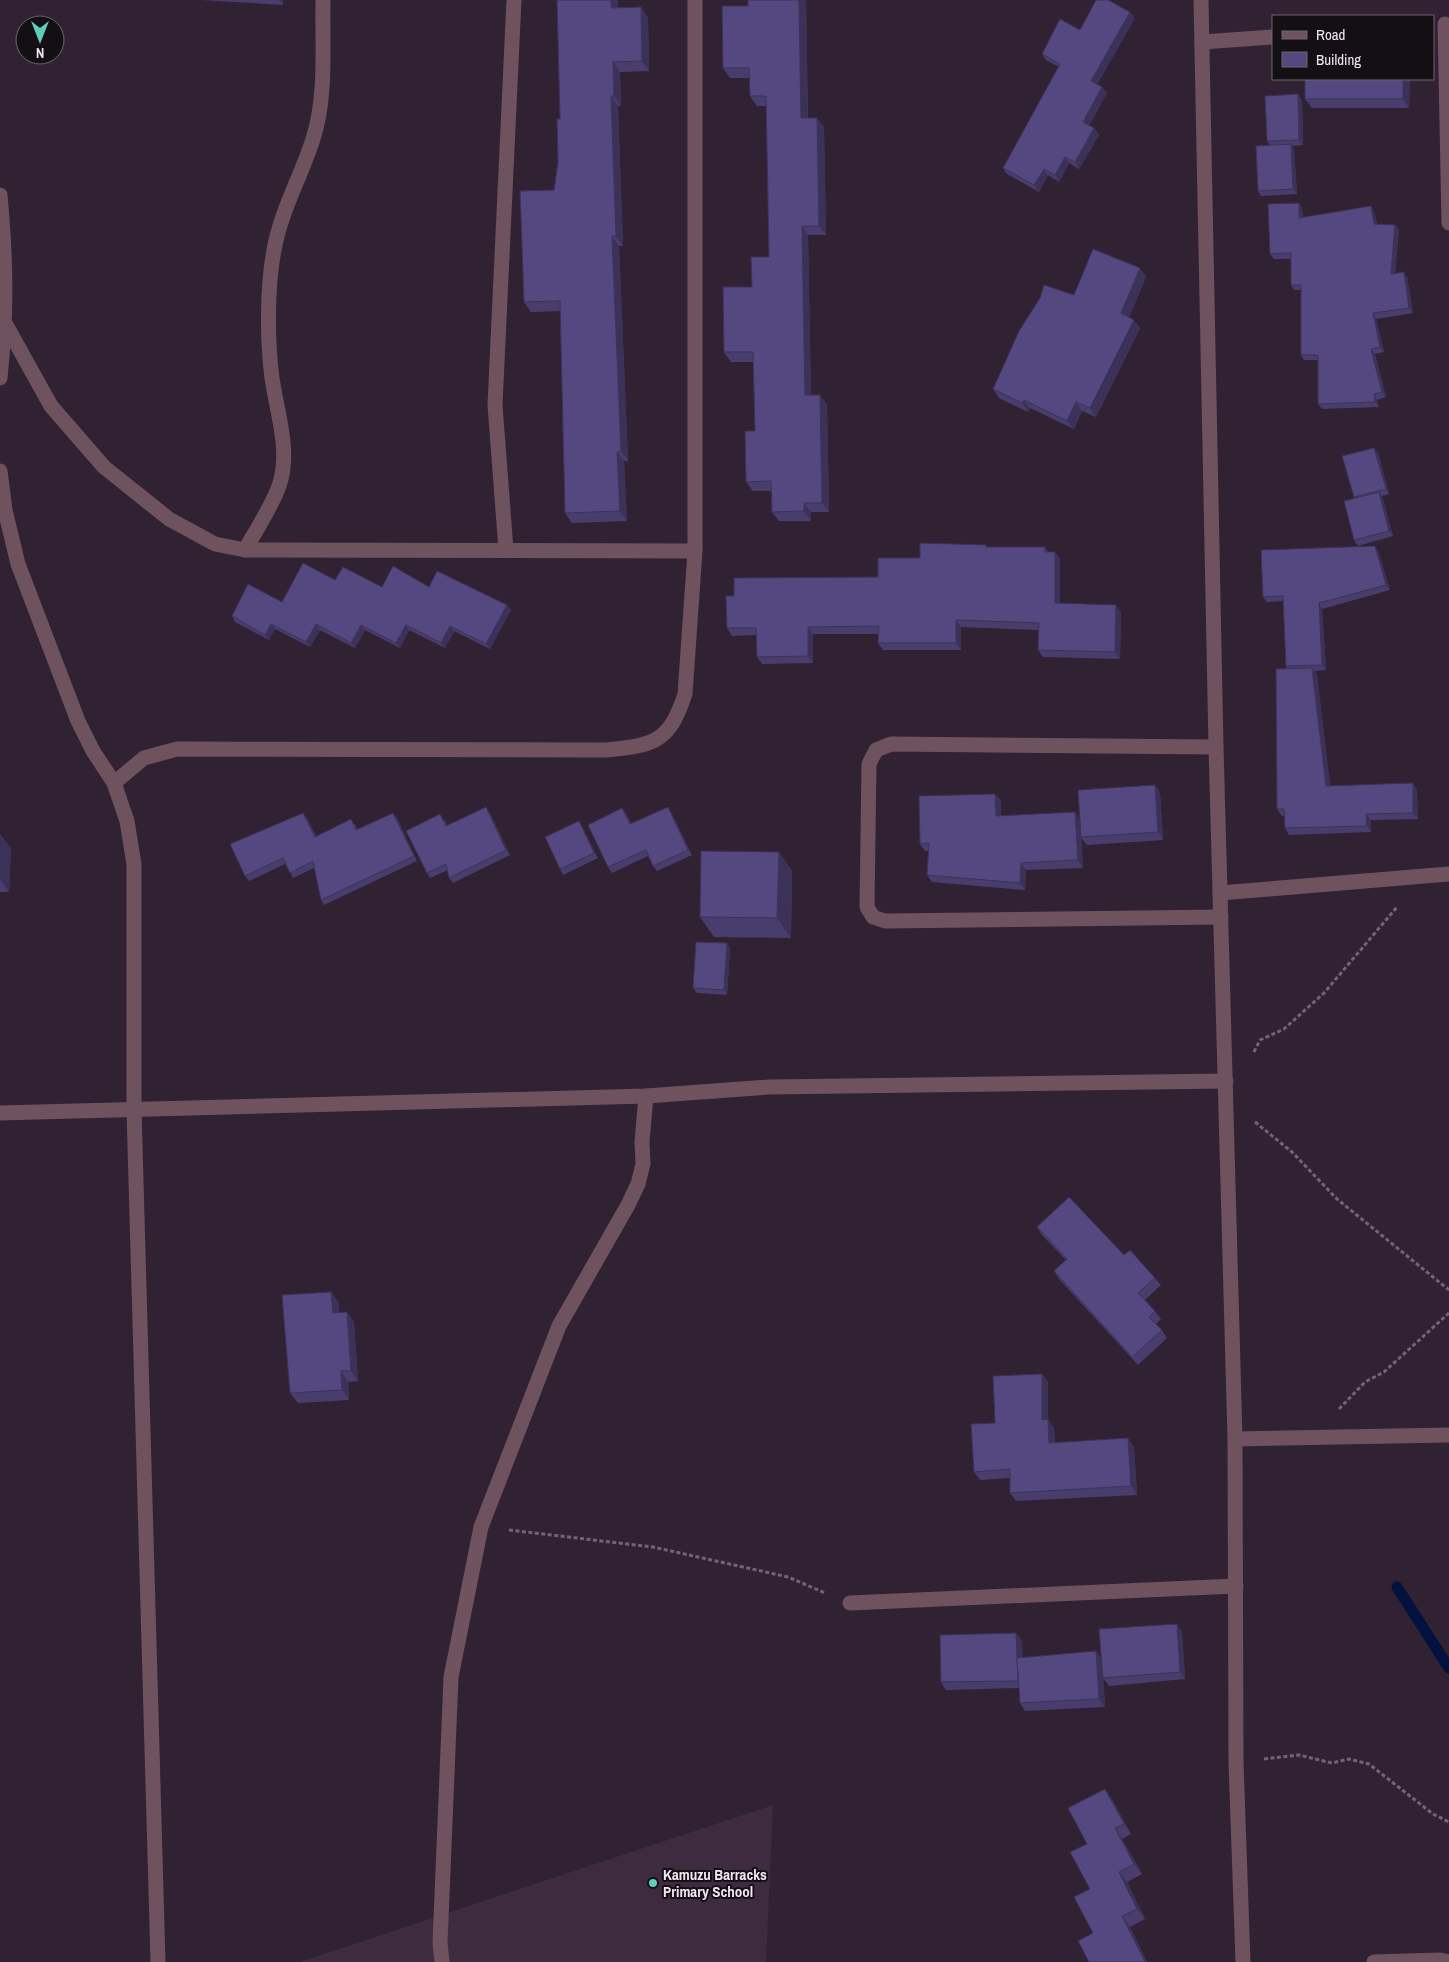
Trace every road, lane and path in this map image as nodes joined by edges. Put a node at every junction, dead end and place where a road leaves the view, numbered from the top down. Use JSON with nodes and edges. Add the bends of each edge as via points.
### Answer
{"nodes":[{"id":1,"x":323,"y":0,"type":"edge"},
{"id":2,"x":514,"y":0,"type":"edge"},
{"id":3,"x":695,"y":0,"type":"edge"},
{"id":4,"x":1201,"y":0,"type":"edge"},
{"id":5,"x":1442,"y":25,"type":"edge"},
{"id":6,"x":1272,"y":37,"type":"edge"},
{"id":7,"x":1202,"y":42,"type":"junction"},
{"id":8,"x":0,"y":195,"type":"edge"},
{"id":9,"x":1449,"y":222,"type":"edge"},
{"id":10,"x":6,"y":325,"type":"junction"},
{"id":11,"x":0,"y":378,"type":"edge"},
{"id":12,"x":0,"y":470,"type":"edge"},
{"id":13,"x":245,"y":550,"type":"junction"},
{"id":14,"x":506,"y":550,"type":"junction"},
{"id":15,"x":695,"y":551,"type":"junction"},
{"id":16,"x":1216,"y":748,"type":"junction"},
{"id":17,"x":114,"y":783,"type":"junction"},
{"id":18,"x":1449,"y":874,"type":"edge"},
{"id":19,"x":1424,"y":876,"type":"junction"},
{"id":20,"x":1220,"y":893,"type":"junction"},
{"id":21,"x":1221,"y":917,"type":"junction"},
{"id":22,"x":1252,"y":1056,"type":"dead end"},
{"id":23,"x":1226,"y":1081,"type":"junction"},
{"id":24,"x":646,"y":1096,"type":"junction"},
{"id":25,"x":134,"y":1110,"type":"junction"},
{"id":26,"x":0,"y":1113,"type":"edge"},
{"id":27,"x":1253,"y":1120,"type":"dead end"},
{"id":28,"x":1449,"y":1290,"type":"edge"},
{"id":29,"x":1449,"y":1313,"type":"edge"},
{"id":30,"x":1449,"y":1435,"type":"edge"},
{"id":31,"x":1312,"y":1438,"type":"junction"},
{"id":32,"x":1235,"y":1439,"type":"junction"},
{"id":33,"x":481,"y":1527,"type":"junction"},
{"id":34,"x":1236,"y":1586,"type":"junction"},
{"id":35,"x":850,"y":1603,"type":"joint"},
{"id":36,"x":1236,"y":1762,"type":"junction"},
{"id":37,"x":1449,"y":1822,"type":"edge"},
{"id":38,"x":158,"y":1962,"type":"edge"},
{"id":39,"x":442,"y":1962,"type":"edge"},
{"id":40,"x":1243,"y":1962,"type":"edge"},
{"id":41,"x":1374,"y":1962,"type":"edge"},
{"id":42,"x":1449,"y":1962,"type":"edge"}],
"edges":[{"from":1,"to":13,"type":"street","via":[[319,111],[314,138],[284,210],[274,249],[269,296],[272,376],[284,457],[279,486]]},
{"from":2,"to":14,"type":"street","via":[[495,405]]},
{"from":3,"to":15,"type":"street"},
{"from":4,"to":7,"type":"street"},
{"from":5,"to":9,"type":"street"},
{"from":6,"to":7,"type":"street"},
{"from":7,"to":16,"type":"street"},
{"from":8,"to":10,"type":"street","via":[[6,258]]},
{"from":10,"to":11,"type":"street"},
{"from":10,"to":13,"type":"street","via":[[51,406],[104,467],[169,519],[215,544]]},
{"from":12,"to":17,"type":"street","via":[[5,510],[18,564],[78,721]]},
{"from":13,"to":14,"type":"street"},
{"from":14,"to":15,"type":"street"},
{"from":15,"to":17,"type":"street","via":[[685,694],[678,716],[668,732],[652,743],[606,750],[177,749],[144,758]]},
{"from":16,"to":20,"type":"street"},
{"from":16,"to":21,"type":"street","via":[[891,744],[876,750],[869,764],[867,907],[873,917],[884,921]]},
{"from":17,"to":25,"type":"street","via":[[127,821],[134,864]]},
{"from":18,"to":19,"type":"street"},
{"from":19,"to":20,"type":"street"},
{"from":19,"to":22,"type":"path","via":[[1324,993],[1284,1028],[1260,1040]]},
{"from":20,"to":21,"type":"street"},
{"from":21,"to":23,"type":"street"},
{"from":23,"to":24,"type":"street","via":[[769,1087]]},
{"from":23,"to":32,"type":"street"},
{"from":24,"to":25,"type":"street"},
{"from":24,"to":33,"type":"street","via":[[643,1164],[638,1184],[559,1326]]},
{"from":25,"to":26,"type":"street"},
{"from":25,"to":38,"type":"street"},
{"from":27,"to":28,"type":"path","via":[[1292,1152],[1337,1199]]},
{"from":29,"to":31,"type":"path","via":[[1384,1372],[1365,1382]]},
{"from":30,"to":31,"type":"street"},
{"from":31,"to":32,"type":"street"},
{"from":32,"to":34,"type":"street"},
{"from":33,"to":35,"type":"path","via":[[652,1547],[788,1577]]},
{"from":33,"to":39,"type":"street","via":[[451,1677],[440,1943]]},
{"from":34,"to":35,"type":"street"},
{"from":34,"to":36,"type":"street"},
{"from":36,"to":37,"type":"path","via":[[1299,1756],[1332,1763],[1349,1759],[1369,1764],[1433,1814]]},
{"from":36,"to":40,"type":"street"},
{"from":41,"to":42,"type":"street"}]}
